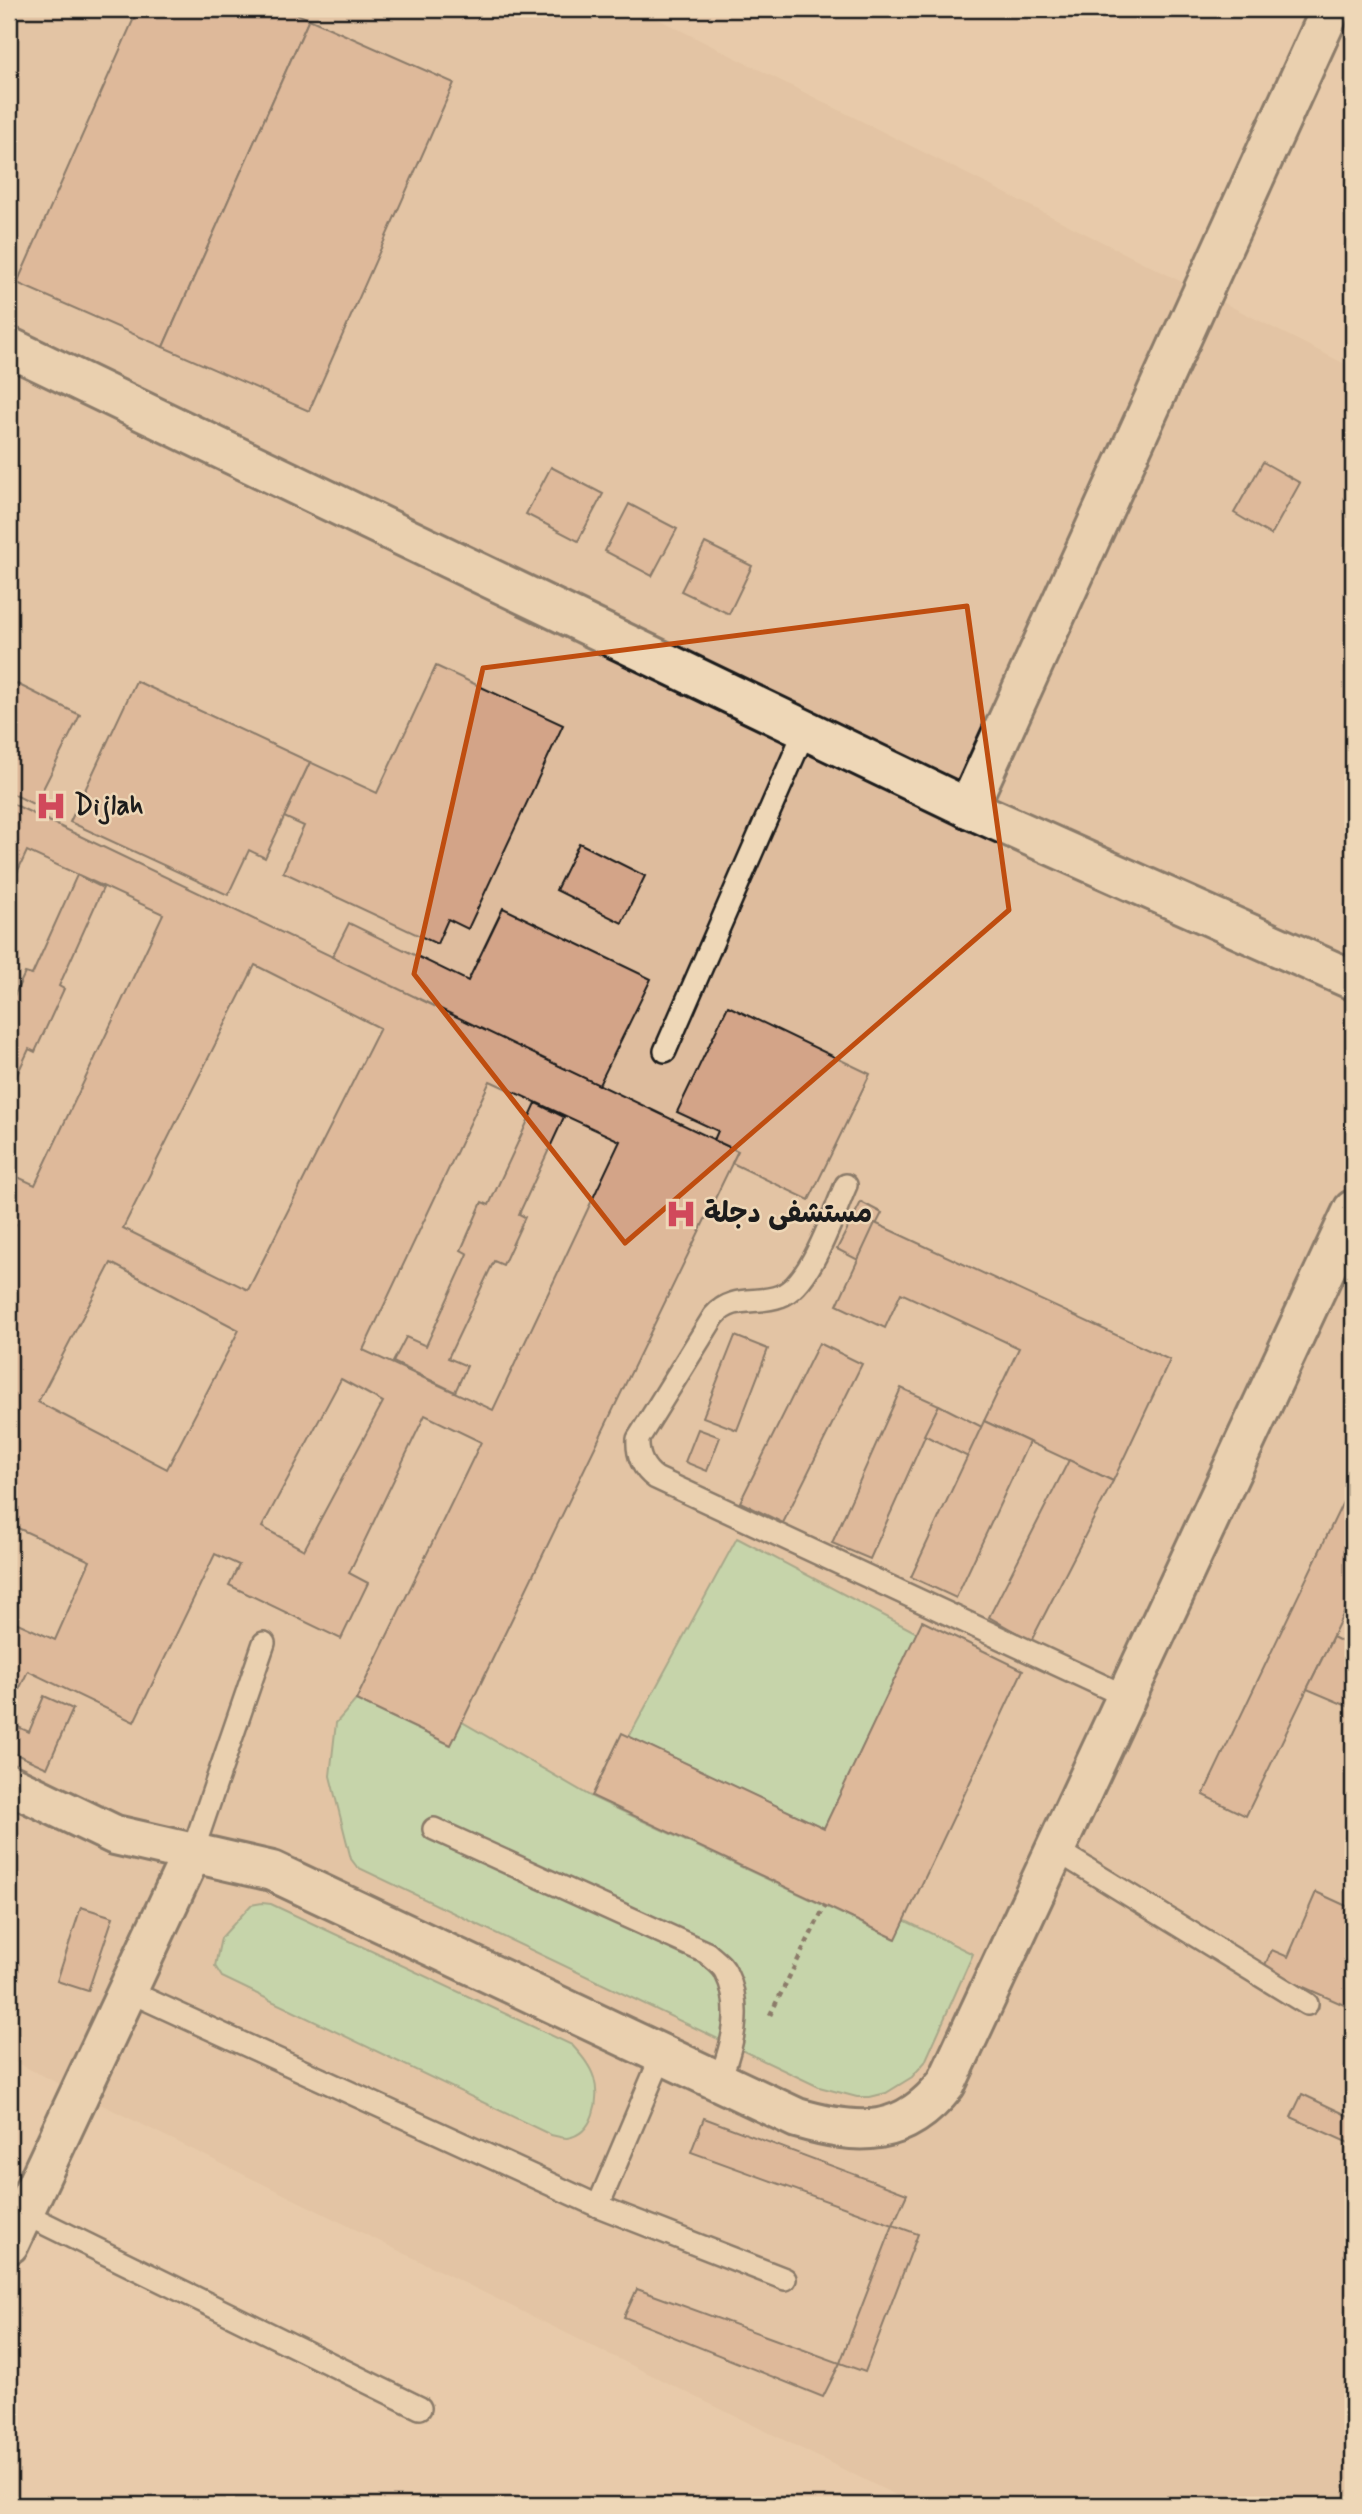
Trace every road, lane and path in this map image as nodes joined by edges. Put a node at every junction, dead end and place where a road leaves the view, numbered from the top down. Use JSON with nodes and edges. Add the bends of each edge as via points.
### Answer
{"nodes":[{"id":1,"x":1331,"y":9,"type":"edge"},
{"id":2,"x":9,"y":347,"type":"edge"},
{"id":3,"x":805,"y":730,"type":"junction"},
{"id":4,"x":968,"y":808,"type":"junction"},
{"id":5,"x":1353,"y":980,"type":"edge"},
{"id":6,"x":665,"y":1051,"type":"dead end"},
{"id":7,"x":846,"y":1185,"type":"dead end"},
{"id":8,"x":1353,"y":1210,"type":"edge"},
{"id":9,"x":264,"y":1643,"type":"dead end"},
{"id":10,"x":1127,"y":1697,"type":"junction"},
{"id":11,"x":9,"y":1784,"type":"edge"},
{"id":12,"x":434,"y":1829,"type":"dead end"},
{"id":13,"x":1056,"y":1850,"type":"junction"},
{"id":14,"x":192,"y":1853,"type":"junction"},
{"id":15,"x":825,"y":1906,"type":"dead end"},
{"id":16,"x":128,"y":1991,"type":"junction"},
{"id":17,"x":1307,"y":2004,"type":"dead end"},
{"id":18,"x":769,"y":2017,"type":"dead end"},
{"id":19,"x":662,"y":2056,"type":"junction"},
{"id":20,"x":719,"y":2082,"type":"junction"},
{"id":21,"x":598,"y":2206,"type":"junction"},
{"id":22,"x":16,"y":2229,"type":"edge"},
{"id":23,"x":785,"y":2279,"type":"dead end"},
{"id":24,"x":420,"y":2408,"type":"dead end"}],
"edges":[{"from":1,"to":4,"type":"street"},
{"from":2,"to":3,"type":"street"},
{"from":3,"to":4,"type":"street"},
{"from":3,"to":6,"type":"lane"},
{"from":4,"to":5,"type":"street"},
{"from":7,"to":10,"type":"lane","via":[[796,1286],[777,1297],[732,1303],[715,1316],[638,1439],[645,1468],[656,1478]]},
{"from":8,"to":10,"type":"street"},
{"from":9,"to":14,"type":"lane"},
{"from":10,"to":13,"type":"street"},
{"from":11,"to":14,"type":"street","via":[[115,1835]]},
{"from":12,"to":20,"type":"lane","via":[[707,1953],[726,1971],[735,2002],[736,2025]]},
{"from":13,"to":17,"type":"lane"},
{"from":13,"to":20,"type":"street","via":[[946,2084],[924,2109],[898,2123],[869,2130],[825,2126]]},
{"from":14,"to":16,"type":"street"},
{"from":14,"to":19,"type":"street","via":[[272,1871]]},
{"from":15,"to":18,"type":"path"},
{"from":16,"to":21,"type":"lane"},
{"from":16,"to":22,"type":"street"},
{"from":19,"to":20,"type":"street"},
{"from":19,"to":21,"type":"lane"},
{"from":21,"to":23,"type":"lane"},
{"from":22,"to":24,"type":"lane"}]}
